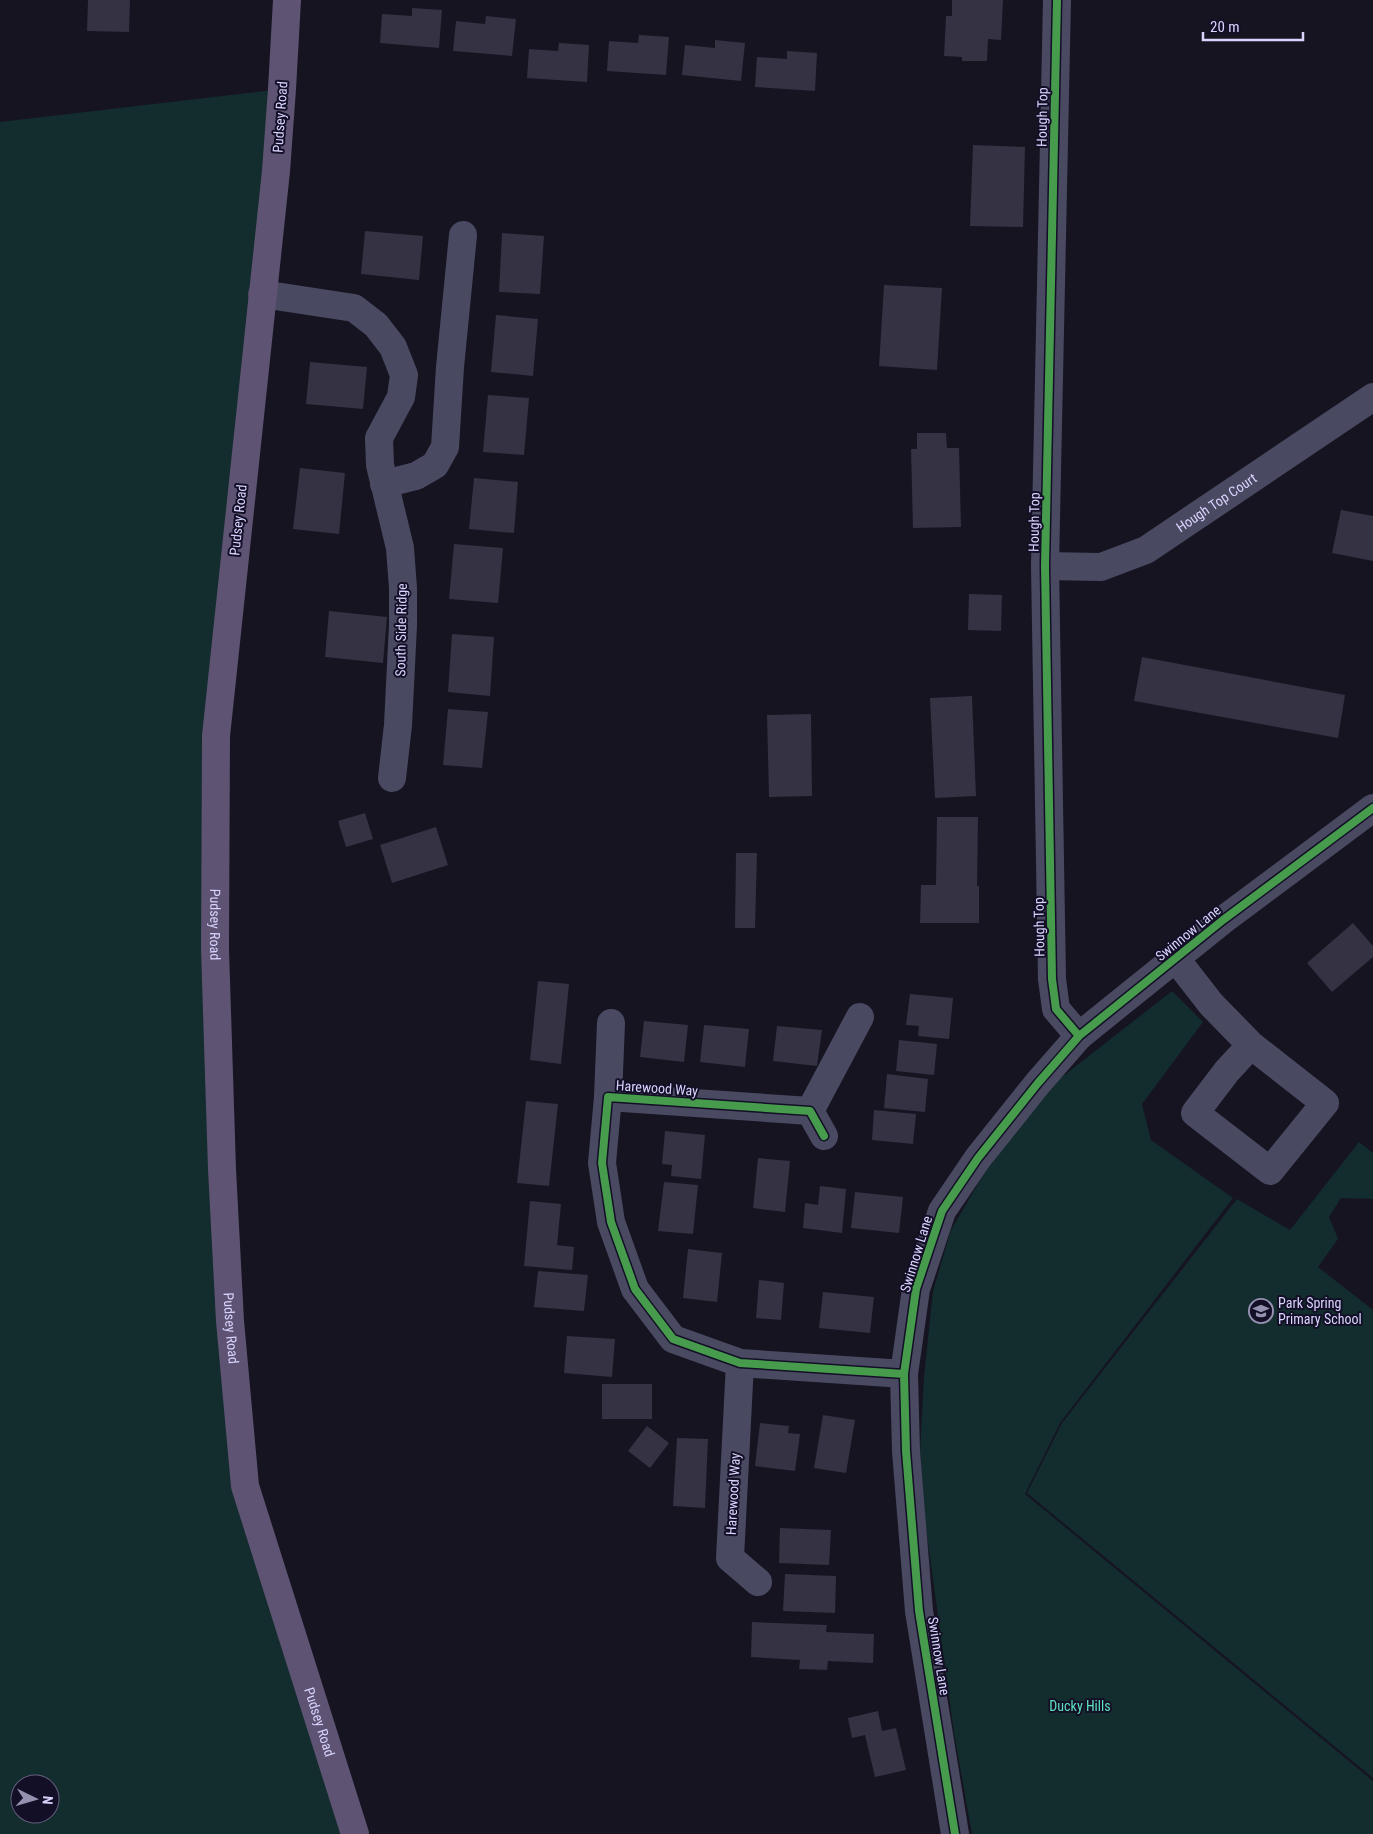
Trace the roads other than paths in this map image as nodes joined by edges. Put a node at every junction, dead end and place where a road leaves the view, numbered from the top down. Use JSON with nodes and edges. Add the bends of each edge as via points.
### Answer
{"nodes":[{"id":1,"x":286,"y":0,"type":"edge"},
{"id":2,"x":1057,"y":0,"type":"edge"},
{"id":3,"x":463,"y":235,"type":"dead end"},
{"id":4,"x":262,"y":294,"type":"junction"},
{"id":5,"x":1373,"y":397,"type":"edge"},
{"id":6,"x":384,"y":484,"type":"junction"},
{"id":7,"x":1045,"y":566,"type":"junction"},
{"id":8,"x":392,"y":778,"type":"dead end"},
{"id":9,"x":1373,"y":808,"type":"edge"},
{"id":10,"x":1176,"y":959,"type":"junction"},
{"id":11,"x":860,"y":1017,"type":"dead end"},
{"id":12,"x":611,"y":1023,"type":"dead end"},
{"id":13,"x":1079,"y":1036,"type":"junction"},
{"id":14,"x":1251,"y":1046,"type":"junction"},
{"id":15,"x":608,"y":1098,"type":"junction"},
{"id":16,"x":810,"y":1110,"type":"junction"},
{"id":17,"x":824,"y":1136,"type":"dead end"},
{"id":18,"x":740,"y":1363,"type":"junction"},
{"id":19,"x":904,"y":1374,"type":"junction"},
{"id":20,"x":758,"y":1582,"type":"dead end"},
{"id":21,"x":355,"y":1834,"type":"edge"},
{"id":22,"x":955,"y":1834,"type":"edge"}],
"edges":[{"from":1,"to":4,"type":"main road","name":"Pudsey Road","via":[[276,171]]},
{"from":2,"to":7,"type":"street","name":"Hough Top"},
{"from":3,"to":6,"type":"street","via":[[445,447],[435,465],[416,476]]},
{"from":4,"to":6,"type":"street","name":"South Side Ridge","via":[[354,308],[376,325],[393,347],[404,375],[401,396],[379,438]]},
{"from":4,"to":21,"type":"main road","name":"Pudsey Road","via":[[216,736],[215,949],[230,1321],[245,1486]]},
{"from":5,"to":7,"type":"street","name":"Hough Top Court","via":[[1146,550],[1101,567]]},
{"from":6,"to":8,"type":"street","name":"South Side Ridge","via":[[400,548],[403,588],[398,725]]},
{"from":7,"to":13,"type":"street","name":"Hough Top","via":[[1052,979],[1056,1009]]},
{"from":9,"to":10,"type":"street","name":"Swinnow Lane"},
{"from":10,"to":13,"type":"street","name":"Swinnow Lane"},
{"from":10,"to":14,"type":"street","via":[[1211,1004]]},
{"from":11,"to":16,"type":"street"},
{"from":12,"to":15,"type":"street","name":"Harewood Way"},
{"from":13,"to":19,"type":"street","name":"Swinnow Lane","via":[[984,1150],[942,1211],[916,1288]]},
{"from":14,"to":14,"type":"street","via":[[1325,1103],[1270,1171],[1195,1113]]},
{"from":15,"to":16,"type":"street","name":"Harewood Way"},
{"from":15,"to":18,"type":"street","name":"Harewood Way","via":[[602,1163],[611,1222],[635,1289],[674,1339]]},
{"from":16,"to":17,"type":"street"},
{"from":18,"to":19,"type":"street","name":"Harewood Way"},
{"from":18,"to":20,"type":"street","name":"Harewood Way","via":[[730,1558]]},
{"from":19,"to":22,"type":"street","name":"Swinnow Lane","via":[[906,1451],[919,1611]]}]}
